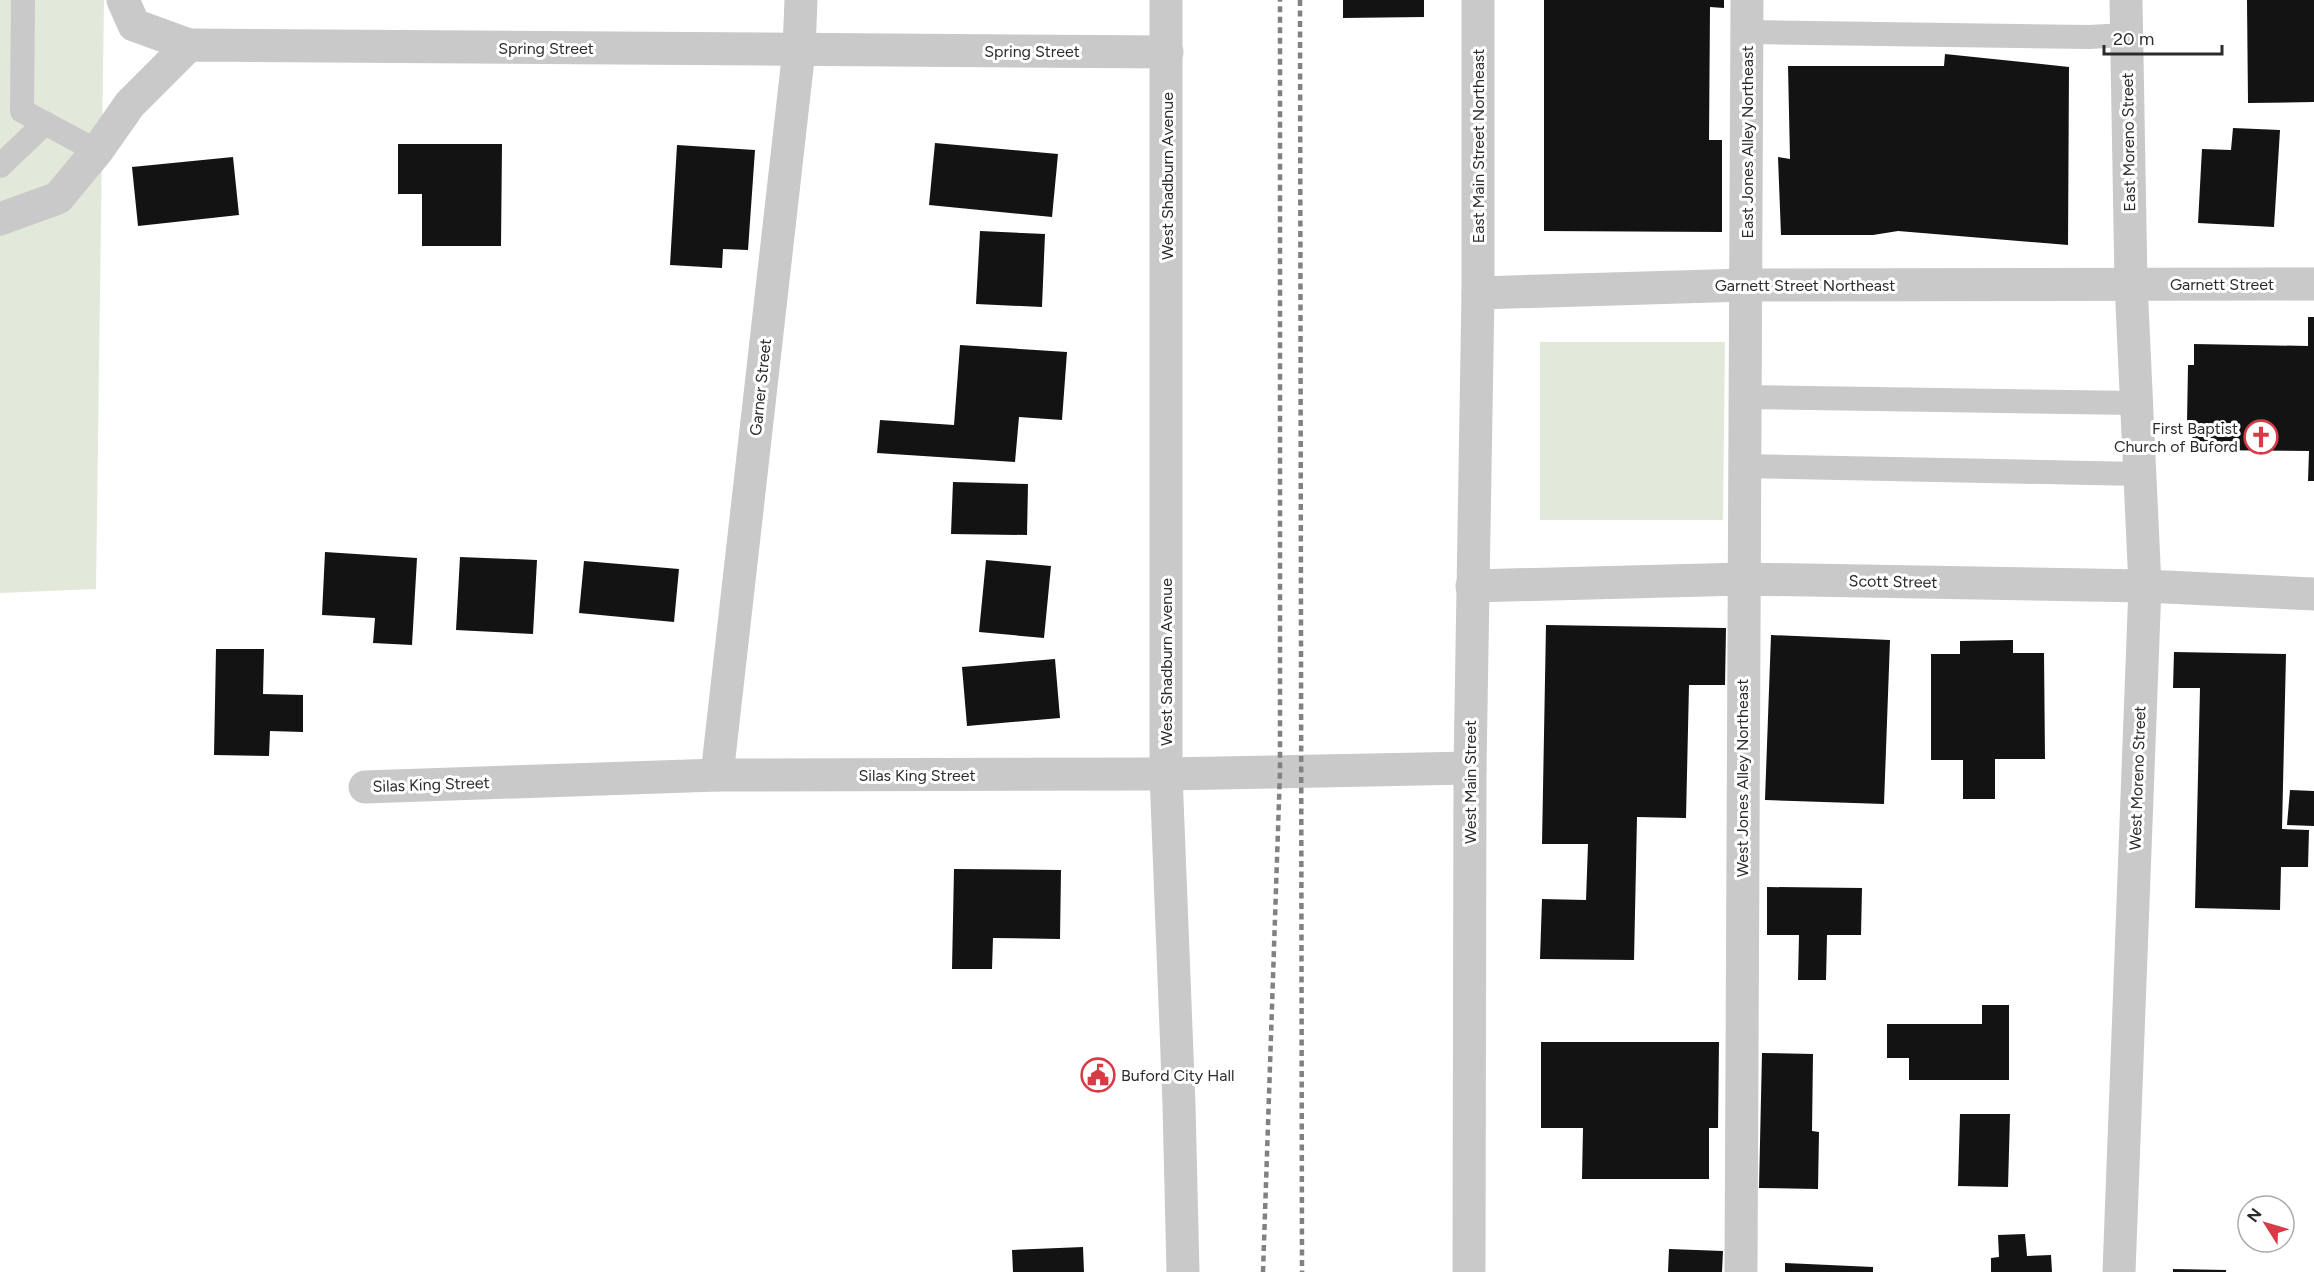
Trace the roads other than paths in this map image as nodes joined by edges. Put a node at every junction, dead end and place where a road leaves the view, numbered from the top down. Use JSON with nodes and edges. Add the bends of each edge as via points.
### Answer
{"nodes":[{"id":1,"x":23,"y":0,"type":"edge"},
{"id":2,"x":123,"y":0,"type":"edge"},
{"id":3,"x":801,"y":0,"type":"edge"},
{"id":4,"x":1166,"y":0,"type":"edge"},
{"id":5,"x":1478,"y":0,"type":"edge"},
{"id":6,"x":1747,"y":0,"type":"edge"},
{"id":7,"x":2126,"y":0,"type":"edge"},
{"id":8,"x":1747,"y":32,"type":"junction"},
{"id":9,"x":2125,"y":35,"type":"junction"},
{"id":10,"x":189,"y":45,"type":"junction"},
{"id":11,"x":798,"y":50,"type":"junction"},
{"id":12,"x":1167,"y":52,"type":"junction"},
{"id":13,"x":45,"y":123,"type":"junction"},
{"id":14,"x":97,"y":151,"type":"junction"},
{"id":15,"x":0,"y":166,"type":"edge"},
{"id":16,"x":0,"y":219,"type":"edge"},
{"id":17,"x":2131,"y":283,"type":"junction"},
{"id":18,"x":2314,"y":284,"type":"edge"},
{"id":19,"x":1746,"y":285,"type":"junction"},
{"id":20,"x":1479,"y":293,"type":"junction"},
{"id":21,"x":1745,"y":397,"type":"junction"},
{"id":22,"x":2136,"y":404,"type":"junction"},
{"id":23,"x":1744,"y":466,"type":"junction"},
{"id":24,"x":2139,"y":474,"type":"junction"},
{"id":25,"x":1743,"y":579,"type":"junction"},
{"id":26,"x":1473,"y":586,"type":"junction"},
{"id":27,"x":2145,"y":586,"type":"junction"},
{"id":28,"x":2314,"y":594,"type":"edge"},
{"id":29,"x":1470,"y":768,"type":"junction"},
{"id":30,"x":1166,"y":774,"type":"junction"},
{"id":31,"x":717,"y":775,"type":"junction"},
{"id":32,"x":365,"y":787,"type":"dead end"},
{"id":33,"x":1183,"y":1272,"type":"edge"},
{"id":34,"x":1469,"y":1272,"type":"edge"},
{"id":35,"x":1741,"y":1272,"type":"edge"},
{"id":36,"x":2119,"y":1272,"type":"edge"}],
"edges":[{"from":1,"to":13,"type":"lane","via":[[22,111]]},
{"from":2,"to":10,"type":"street","name":"Spring Street","via":[[134,25]]},
{"from":3,"to":11,"type":"street","name":"Garner Street"},
{"from":4,"to":12,"type":"street","name":"West Shadburn Avenue"},
{"from":5,"to":20,"type":"street","name":"East Main Street Northeast"},
{"from":6,"to":8,"type":"street","name":"East Jones Alley Northeast"},
{"from":7,"to":9,"type":"street","name":"East Moreno Street"},
{"from":8,"to":9,"type":"lane"},
{"from":8,"to":19,"type":"street","name":"East Jones Alley Northeast"},
{"from":9,"to":17,"type":"street","name":"East Moreno Street"},
{"from":10,"to":11,"type":"street","name":"Spring Street"},
{"from":10,"to":14,"type":"street","via":[[130,104]]},
{"from":11,"to":12,"type":"street","name":"Spring Street"},
{"from":11,"to":31,"type":"street","name":"Garner Street"},
{"from":12,"to":30,"type":"street","name":"West Shadburn Avenue"},
{"from":13,"to":14,"type":"lane"},
{"from":13,"to":15,"type":"lane"},
{"from":14,"to":16,"type":"street","via":[[58,198]]},
{"from":17,"to":18,"type":"street","name":"Garnett Street"},
{"from":17,"to":19,"type":"street","name":"Garnett Street Northeast"},
{"from":17,"to":22,"type":"street","name":"West Moreno Street"},
{"from":19,"to":20,"type":"street","name":"Garnett Street Northeast"},
{"from":19,"to":21,"type":"street","name":"West Jones Alley Northeast"},
{"from":20,"to":26,"type":"street","name":"West Main Street"},
{"from":21,"to":22,"type":"lane"},
{"from":21,"to":23,"type":"street","name":"West Jones Alley Northeast"},
{"from":22,"to":24,"type":"street","name":"West Moreno Street"},
{"from":23,"to":24,"type":"lane"},
{"from":23,"to":25,"type":"street","name":"West Jones Alley Northeast"},
{"from":24,"to":27,"type":"street","name":"West Moreno Street"},
{"from":25,"to":26,"type":"street","name":"Scott Street"},
{"from":25,"to":27,"type":"street","name":"Scott Street"},
{"from":25,"to":35,"type":"street","name":"West Jones Alley Northeast"},
{"from":26,"to":29,"type":"street","name":"West Main Street"},
{"from":27,"to":28,"type":"street","name":"Scott Street"},
{"from":27,"to":36,"type":"street","name":"West Moreno Street"},
{"from":29,"to":30,"type":"street","name":"Silas King Street"},
{"from":29,"to":34,"type":"street","name":"West Main Street"},
{"from":30,"to":31,"type":"street","name":"Silas King Street"},
{"from":30,"to":33,"type":"street","name":"West Shadburn Avenue"},
{"from":31,"to":32,"type":"street","name":"Silas King Street"}]}
